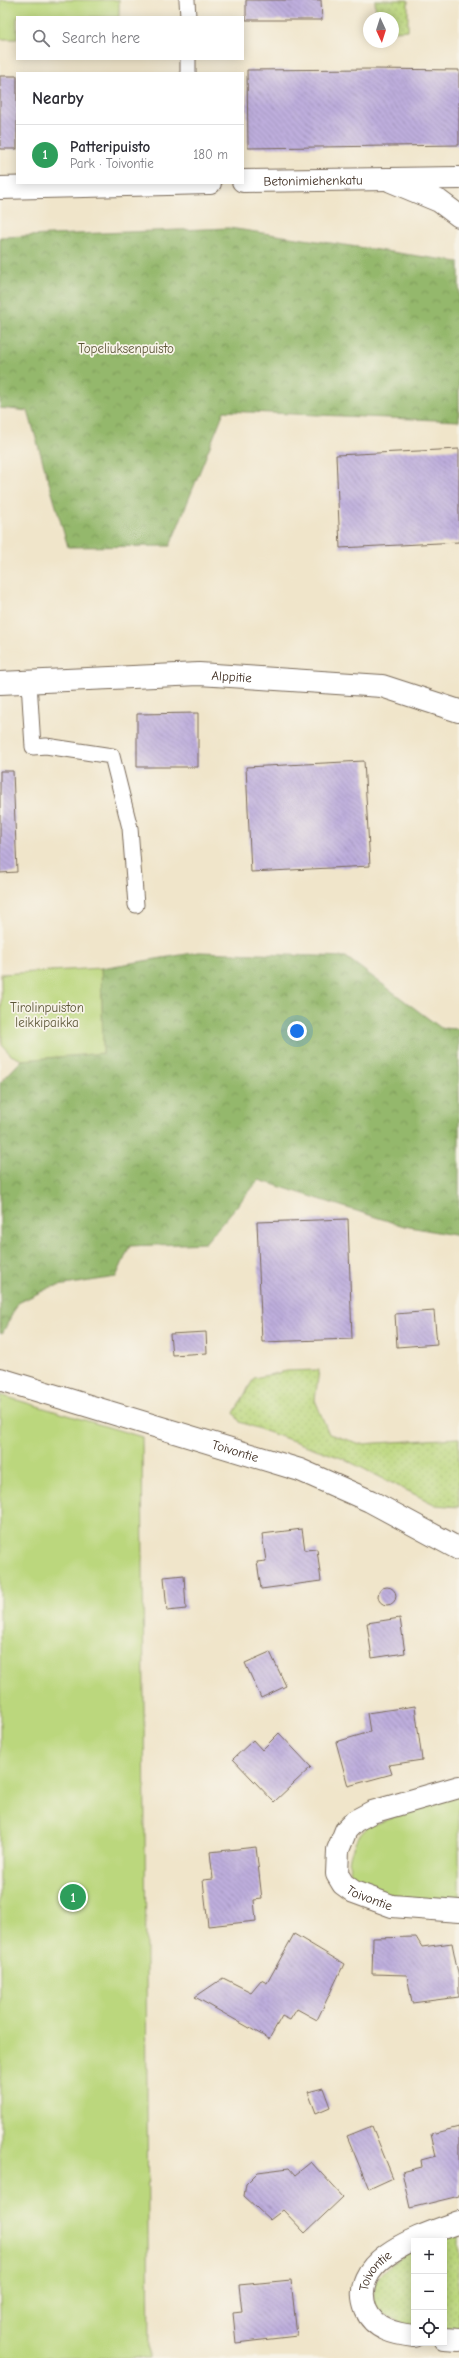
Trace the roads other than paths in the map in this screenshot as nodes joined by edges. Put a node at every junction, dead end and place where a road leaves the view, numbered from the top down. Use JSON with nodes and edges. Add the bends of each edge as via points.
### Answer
{"nodes":[{"id":1,"x":187,"y":0,"type":"edge"},
{"id":2,"x":188,"y":16,"type":"edge"},
{"id":3,"x":188,"y":60,"type":"edge"},
{"id":4,"x":188,"y":72,"type":"edge"},
{"id":5,"x":383,"y":177,"type":"junction"},
{"id":6,"x":459,"y":178,"type":"edge"},
{"id":7,"x":244,"y":182,"type":"edge"},
{"id":8,"x":161,"y":184,"type":"edge"},
{"id":9,"x":0,"y":188,"type":"edge"},
{"id":10,"x":459,"y":216,"type":"edge"},
{"id":11,"x":29,"y":682,"type":"junction"},
{"id":12,"x":0,"y":683,"type":"edge"},
{"id":13,"x":459,"y":711,"type":"edge"},
{"id":14,"x":136,"y":904,"type":"dead end"},
{"id":15,"x":0,"y":1379,"type":"edge"},
{"id":16,"x":459,"y":1549,"type":"edge"},
{"id":17,"x":459,"y":1787,"type":"edge"},
{"id":18,"x":459,"y":1911,"type":"edge"},
{"id":19,"x":459,"y":2222,"type":"edge"},
{"id":20,"x":411,"y":2335,"type":"edge"},
{"id":21,"x":447,"y":2339,"type":"edge"},
{"id":22,"x":459,"y":2340,"type":"edge"}],
"edges":[{"from":1,"to":2,"type":"lane"},
{"from":3,"to":4,"type":"lane"},
{"from":5,"to":6,"type":"street","name":"Betonimiehenkatu"},
{"from":5,"to":7,"type":"street","name":"Betonimiehenkatu"},
{"from":5,"to":10,"type":"street","name":"Betonimiehenkatu","via":[[439,202]]},
{"from":8,"to":9,"type":"street"},
{"from":11,"to":12,"type":"street","name":"Alppitie"},
{"from":11,"to":13,"type":"street","name":"Alppitie","via":[[199,674],[382,686]]},
{"from":11,"to":14,"type":"lane","via":[[33,747],[46,746],[112,756],[130,828]]},
{"from":15,"to":16,"type":"street","name":"Toivontie","via":[[300,1470],[370,1501]]},
{"from":17,"to":18,"type":"street","name":"Toivontie","via":[[372,1812],[355,1821],[346,1830],[338,1850],[337,1874],[343,1884],[354,1892],[392,1906]]},
{"from":19,"to":20,"type":"street","name":"Toivontie","via":[[394,2248],[375,2264],[367,2280],[363,2293],[369,2316],[379,2328]]},
{"from":21,"to":22,"type":"street"}]}
